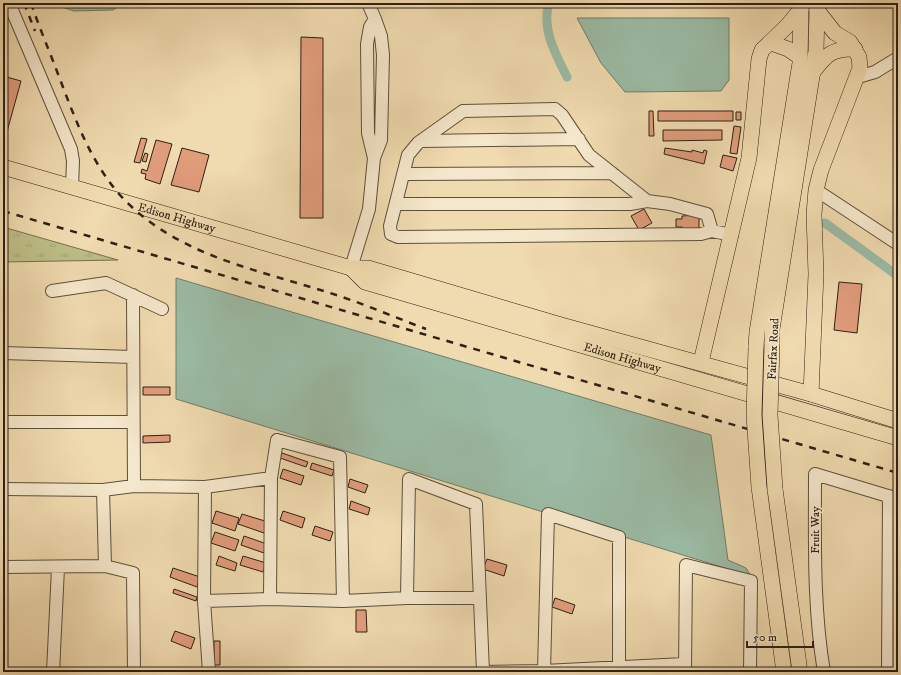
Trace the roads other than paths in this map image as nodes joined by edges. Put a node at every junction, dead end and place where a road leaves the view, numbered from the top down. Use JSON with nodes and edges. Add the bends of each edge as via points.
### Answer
{"nodes":[{"id":1,"x":10,"y":3,"type":"edge"},
{"id":2,"x":368,"y":3,"type":"edge"},
{"id":3,"x":801,"y":6,"type":"edge"},
{"id":4,"x":817,"y":7,"type":"edge"},
{"id":5,"x":771,"y":43,"type":"junction"},
{"id":6,"x":855,"y":49,"type":"junction"},
{"id":7,"x":800,"y":57,"type":"junction"},
{"id":8,"x":898,"y":58,"type":"edge"},
{"id":9,"x":812,"y":74,"type":"junction"},
{"id":10,"x":858,"y":77,"type":"junction"},
{"id":11,"x":579,"y":139,"type":"junction"},
{"id":12,"x":421,"y":141,"type":"junction"},
{"id":13,"x":3,"y":167,"type":"edge"},
{"id":14,"x":612,"y":173,"type":"junction"},
{"id":15,"x":403,"y":174,"type":"junction"},
{"id":16,"x":72,"y":187,"type":"junction"},
{"id":17,"x":816,"y":190,"type":"junction"},
{"id":18,"x":647,"y":201,"type":"junction"},
{"id":19,"x":396,"y":204,"type":"junction"},
{"id":20,"x":712,"y":230,"type":"junction"},
{"id":21,"x":732,"y":235,"type":"junction"},
{"id":22,"x":898,"y":244,"type":"edge"},
{"id":23,"x":351,"y":268,"type":"junction"},
{"id":24,"x":52,"y":291,"type":"dead end"},
{"id":25,"x":133,"y":295,"type":"junction"},
{"id":26,"x":162,"y":309,"type":"dead end"},
{"id":27,"x":3,"y":353,"type":"edge"},
{"id":28,"x":133,"y":357,"type":"junction"},
{"id":29,"x":700,"y":362,"type":"junction"},
{"id":30,"x":811,"y":394,"type":"junction"},
{"id":31,"x":898,"y":421,"type":"edge"},
{"id":32,"x":3,"y":422,"type":"edge"},
{"id":33,"x":133,"y":422,"type":"junction"},
{"id":34,"x":898,"y":438,"type":"edge"},
{"id":35,"x":271,"y":478,"type":"junction"},
{"id":36,"x":134,"y":486,"type":"junction"},
{"id":37,"x":205,"y":487,"type":"junction"},
{"id":38,"x":3,"y":489,"type":"edge"},
{"id":39,"x":103,"y":490,"type":"junction"},
{"id":40,"x":893,"y":498,"type":"edge"},
{"id":41,"x":105,"y":566,"type":"junction"},
{"id":42,"x":3,"y":568,"type":"edge"},
{"id":43,"x":58,"y":568,"type":"junction"},
{"id":44,"x":406,"y":598,"type":"junction"},
{"id":45,"x":478,"y":598,"type":"junction"},
{"id":46,"x":270,"y":599,"type":"junction"},
{"id":47,"x":204,"y":601,"type":"junction"},
{"id":48,"x":343,"y":601,"type":"junction"},
{"id":49,"x":619,"y":666,"type":"junction"},
{"id":50,"x":685,"y":668,"type":"edge"},
{"id":51,"x":544,"y":671,"type":"edge"},
{"id":52,"x":53,"y":672,"type":"edge"},
{"id":53,"x":134,"y":672,"type":"edge"},
{"id":54,"x":209,"y":672,"type":"edge"},
{"id":55,"x":482,"y":672,"type":"edge"},
{"id":56,"x":750,"y":672,"type":"edge"},
{"id":57,"x":784,"y":672,"type":"edge"},
{"id":58,"x":800,"y":672,"type":"edge"},
{"id":59,"x":824,"y":672,"type":"edge"},
{"id":60,"x":888,"y":672,"type":"edge"}],
"edges":[{"from":1,"to":16,"type":"street","via":[[71,149]]},
{"from":2,"to":23,"type":"street","via":[[381,36],[381,140],[374,158],[369,209]]},
{"from":3,"to":5,"type":"main road"},
{"from":3,"to":7,"type":"main road","name":"Fairfax Road"},
{"from":4,"to":6,"type":"main road","via":[[835,33],[850,42]]},
{"from":4,"to":9,"type":"main road","name":"Fairfax Road","via":[[816,51]]},
{"from":5,"to":7,"type":"main road"},
{"from":5,"to":21,"type":"main road","via":[[762,50],[759,59],[749,158]]},
{"from":6,"to":9,"type":"main road","via":[[837,50],[829,54]]},
{"from":6,"to":10,"type":"main road","via":[[860,68]]},
{"from":7,"to":57,"type":"main road","name":"Fairfax Road","bridge":true,"via":[[756,332],[754,415],[759,487]]},
{"from":8,"to":10,"type":"street","via":[[875,72]]},
{"from":9,"to":58,"type":"main road","name":"Fairfax Road","bridge":true,"via":[[772,329],[770,415],[775,489]]},
{"from":10,"to":17,"type":"main road","via":[[821,170]]},
{"from":11,"to":12,"type":"street"},
{"from":11,"to":12,"type":"street","via":[[555,109],[463,111]]},
{"from":11,"to":14,"type":"street","via":[[589,155]]},
{"from":12,"to":15,"type":"street","via":[[408,155]]},
{"from":13,"to":16,"type":"main road","name":"Edison Highway"},
{"from":14,"to":15,"type":"street"},
{"from":14,"to":18,"type":"street"},
{"from":15,"to":19,"type":"street"},
{"from":16,"to":23,"type":"main road","name":"Edison Highway"},
{"from":17,"to":22,"type":"street"},
{"from":17,"to":30,"type":"main road","via":[[816,274]]},
{"from":18,"to":19,"type":"street","via":[[630,204]]},
{"from":18,"to":20,"type":"street","via":[[707,214]]},
{"from":19,"to":20,"type":"street","via":[[390,226],[391,234],[398,237],[701,234]]},
{"from":20,"to":21,"type":"street"},
{"from":21,"to":29,"type":"main road"},
{"from":23,"to":29,"type":"main road","name":"Edison Highway","via":[[368,268],[561,325]]},
{"from":23,"to":34,"type":"main road","name":"Edison Highway","via":[[365,282]]},
{"from":24,"to":25,"type":"street","via":[[106,284]]},
{"from":25,"to":26,"type":"street"},
{"from":25,"to":28,"type":"street"},
{"from":27,"to":28,"type":"street"},
{"from":28,"to":33,"type":"street"},
{"from":29,"to":30,"type":"main road","name":"Edison Highway"},
{"from":30,"to":31,"type":"main road","name":"Edison Highway"},
{"from":32,"to":33,"type":"street"},
{"from":33,"to":36,"type":"street"},
{"from":35,"to":37,"type":"street"},
{"from":35,"to":46,"type":"street"},
{"from":35,"to":48,"type":"street","via":[[277,440],[340,457]]},
{"from":36,"to":37,"type":"street"},
{"from":36,"to":39,"type":"street"},
{"from":37,"to":47,"type":"street"},
{"from":38,"to":39,"type":"street"},
{"from":39,"to":41,"type":"street"},
{"from":40,"to":59,"type":"street","name":"Fruit Way","via":[[815,474],[816,600],[818,637]]},
{"from":40,"to":60,"type":"street"},
{"from":41,"to":43,"type":"street"},
{"from":41,"to":53,"type":"street","via":[[133,573]]},
{"from":42,"to":43,"type":"street"},
{"from":43,"to":52,"type":"street"},
{"from":44,"to":45,"type":"street"},
{"from":44,"to":45,"type":"street","via":[[409,479],[476,504]]},
{"from":44,"to":48,"type":"street"},
{"from":45,"to":55,"type":"street"},
{"from":46,"to":47,"type":"street"},
{"from":46,"to":48,"type":"street"},
{"from":47,"to":54,"type":"street"},
{"from":49,"to":50,"type":"street"},
{"from":49,"to":51,"type":"street"},
{"from":49,"to":51,"type":"street","via":[[619,537],[548,514]]},
{"from":50,"to":56,"type":"street","via":[[686,564],[751,581]]},
{"from":51,"to":55,"type":"street"}]}
